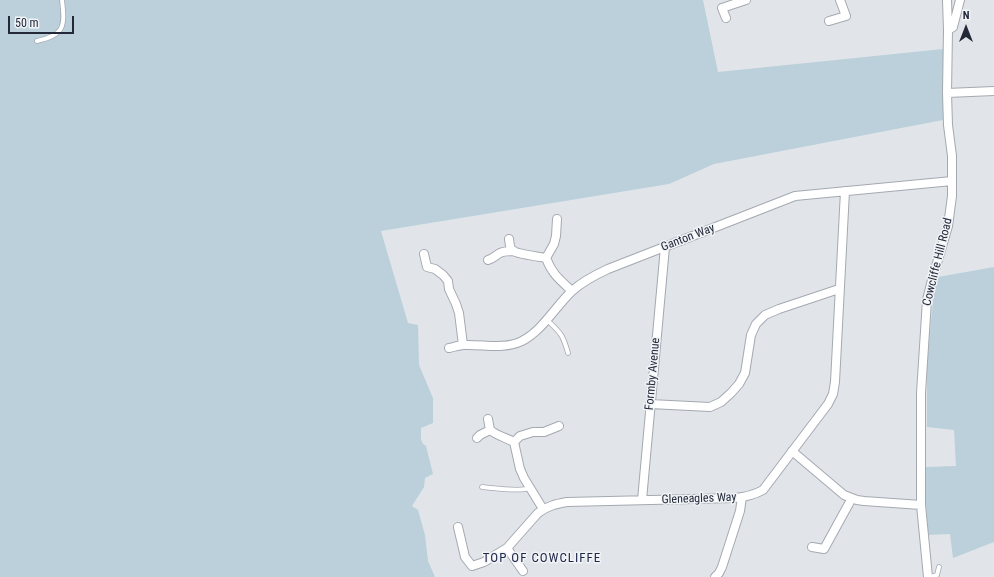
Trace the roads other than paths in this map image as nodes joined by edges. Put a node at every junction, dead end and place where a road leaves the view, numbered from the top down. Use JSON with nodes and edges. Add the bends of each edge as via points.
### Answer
{"nodes":[{"id":1,"x":62,"y":0,"type":"edge"},
{"id":2,"x":746,"y":0,"type":"edge"},
{"id":3,"x":840,"y":0,"type":"edge"},
{"id":4,"x":947,"y":0,"type":"edge"},
{"id":5,"x":960,"y":0,"type":"edge"},
{"id":6,"x":726,"y":18,"type":"dead end"},
{"id":7,"x":829,"y":21,"type":"dead end"},
{"id":8,"x":948,"y":30,"type":"junction"},
{"id":9,"x":37,"y":41,"type":"dead end"},
{"id":10,"x":994,"y":91,"type":"edge"},
{"id":11,"x":947,"y":93,"type":"junction"},
{"id":12,"x":952,"y":181,"type":"junction"},
{"id":13,"x":845,"y":191,"type":"junction"},
{"id":14,"x":557,"y":219,"type":"dead end"},
{"id":15,"x":509,"y":239,"type":"dead end"},
{"id":16,"x":665,"y":247,"type":"junction"},
{"id":17,"x":514,"y":251,"type":"junction"},
{"id":18,"x":424,"y":254,"type":"dead end"},
{"id":19,"x":546,"y":258,"type":"junction"},
{"id":20,"x":488,"y":260,"type":"dead end"},
{"id":21,"x":839,"y":289,"type":"junction"},
{"id":22,"x":572,"y":291,"type":"junction"},
{"id":23,"x":547,"y":320,"type":"junction"},
{"id":24,"x":463,"y":345,"type":"junction"},
{"id":25,"x":449,"y":348,"type":"dead end"},
{"id":26,"x":568,"y":353,"type":"dead end"},
{"id":27,"x":650,"y":404,"type":"junction"},
{"id":28,"x":488,"y":419,"type":"dead end"},
{"id":29,"x":558,"y":426,"type":"dead end"},
{"id":30,"x":490,"y":430,"type":"junction"},
{"id":31,"x":477,"y":438,"type":"dead end"},
{"id":32,"x":514,"y":442,"type":"junction"},
{"id":33,"x":792,"y":451,"type":"junction"},
{"id":34,"x":482,"y":487,"type":"dead end"},
{"id":35,"x":531,"y":488,"type":"junction"},
{"id":36,"x":742,"y":498,"type":"junction"},
{"id":37,"x":852,"y":498,"type":"junction"},
{"id":38,"x":642,"y":500,"type":"junction"},
{"id":39,"x":921,"y":505,"type":"junction"},
{"id":40,"x":544,"y":509,"type":"junction"},
{"id":41,"x":458,"y":527,"type":"dead end"},
{"id":42,"x":812,"y":547,"type":"dead end"},
{"id":43,"x":507,"y":548,"type":"junction"},
{"id":44,"x":939,"y":567,"type":"dead end"},
{"id":45,"x":523,"y":571,"type":"dead end"},
{"id":46,"x":715,"y":577,"type":"edge"},
{"id":47,"x":929,"y":577,"type":"edge"}],
"edges":[{"from":1,"to":9,"type":"lane","via":[[63,24],[54,36]]},
{"from":2,"to":6,"type":"street","via":[[722,8]]},
{"from":3,"to":7,"type":"street","via":[[850,15]]},
{"from":4,"to":8,"type":"street"},
{"from":5,"to":8,"type":"street","name":"Cowcliffe Hill Road","via":[[953,27]]},
{"from":8,"to":11,"type":"street","name":"Cowcliffe Hill Road"},
{"from":10,"to":11,"type":"street"},
{"from":11,"to":12,"type":"street","name":"Cowcliffe Hill Road"},
{"from":12,"to":13,"type":"street","name":"Ganton Way"},
{"from":12,"to":39,"type":"street","name":"Cowcliffe Hill Road","via":[[949,218],[927,300],[921,393]]},
{"from":13,"to":16,"type":"street","name":"Ganton Way","via":[[796,196]]},
{"from":13,"to":21,"type":"street","name":"Gleneagles Way"},
{"from":14,"to":19,"type":"street","via":[[554,244]]},
{"from":15,"to":17,"type":"street","via":[[510,247]]},
{"from":16,"to":22,"type":"street","name":"Ganton Way","via":[[589,278]]},
{"from":16,"to":27,"type":"street","name":"Formby Avenue"},
{"from":17,"to":19,"type":"street"},
{"from":17,"to":20,"type":"street","via":[[505,251]]},
{"from":18,"to":24,"type":"street","via":[[424,269],[435,269],[448,281],[459,313]]},
{"from":19,"to":22,"type":"street","via":[[554,275]]},
{"from":21,"to":27,"type":"street","via":[[765,315],[756,324],[751,335],[745,373],[739,384],[721,402],[710,407]]},
{"from":21,"to":33,"type":"street","name":"Gleneagles Way","via":[[833,394]]},
{"from":22,"to":23,"type":"street","name":"Ganton Way"},
{"from":23,"to":24,"type":"street","name":"Ganton Way","via":[[529,336],[514,344]]},
{"from":23,"to":26,"type":"lane","via":[[564,338]]},
{"from":24,"to":25,"type":"street","name":"Ganton Way"},
{"from":27,"to":38,"type":"street","name":"Formby Avenue"},
{"from":28,"to":30,"type":"street"},
{"from":29,"to":32,"type":"street","via":[[544,432],[520,436]]},
{"from":30,"to":31,"type":"street"},
{"from":30,"to":32,"type":"street"},
{"from":32,"to":35,"type":"street","via":[[520,469]]},
{"from":33,"to":36,"type":"street","name":"Gleneagles Way","via":[[762,490]]},
{"from":33,"to":37,"type":"street","via":[[844,495]]},
{"from":34,"to":35,"type":"lane","via":[[520,490]]},
{"from":35,"to":40,"type":"street"},
{"from":36,"to":38,"type":"street","name":"Gleneagles Way"},
{"from":36,"to":46,"type":"street","via":[[722,567]]},
{"from":37,"to":39,"type":"street"},
{"from":37,"to":42,"type":"street","via":[[824,549]]},
{"from":38,"to":40,"type":"street","name":"Gleneagles Way","via":[[567,502]]},
{"from":39,"to":47,"type":"street","name":"Cowcliffe Hill Road"},
{"from":40,"to":43,"type":"street","name":"Gleneagles Way"},
{"from":41,"to":43,"type":"street","name":"Gleneagles Way","via":[[466,557],[472,566]]},
{"from":43,"to":45,"type":"street"},
{"from":44,"to":47,"type":"lane","via":[[937,575]]}]}
